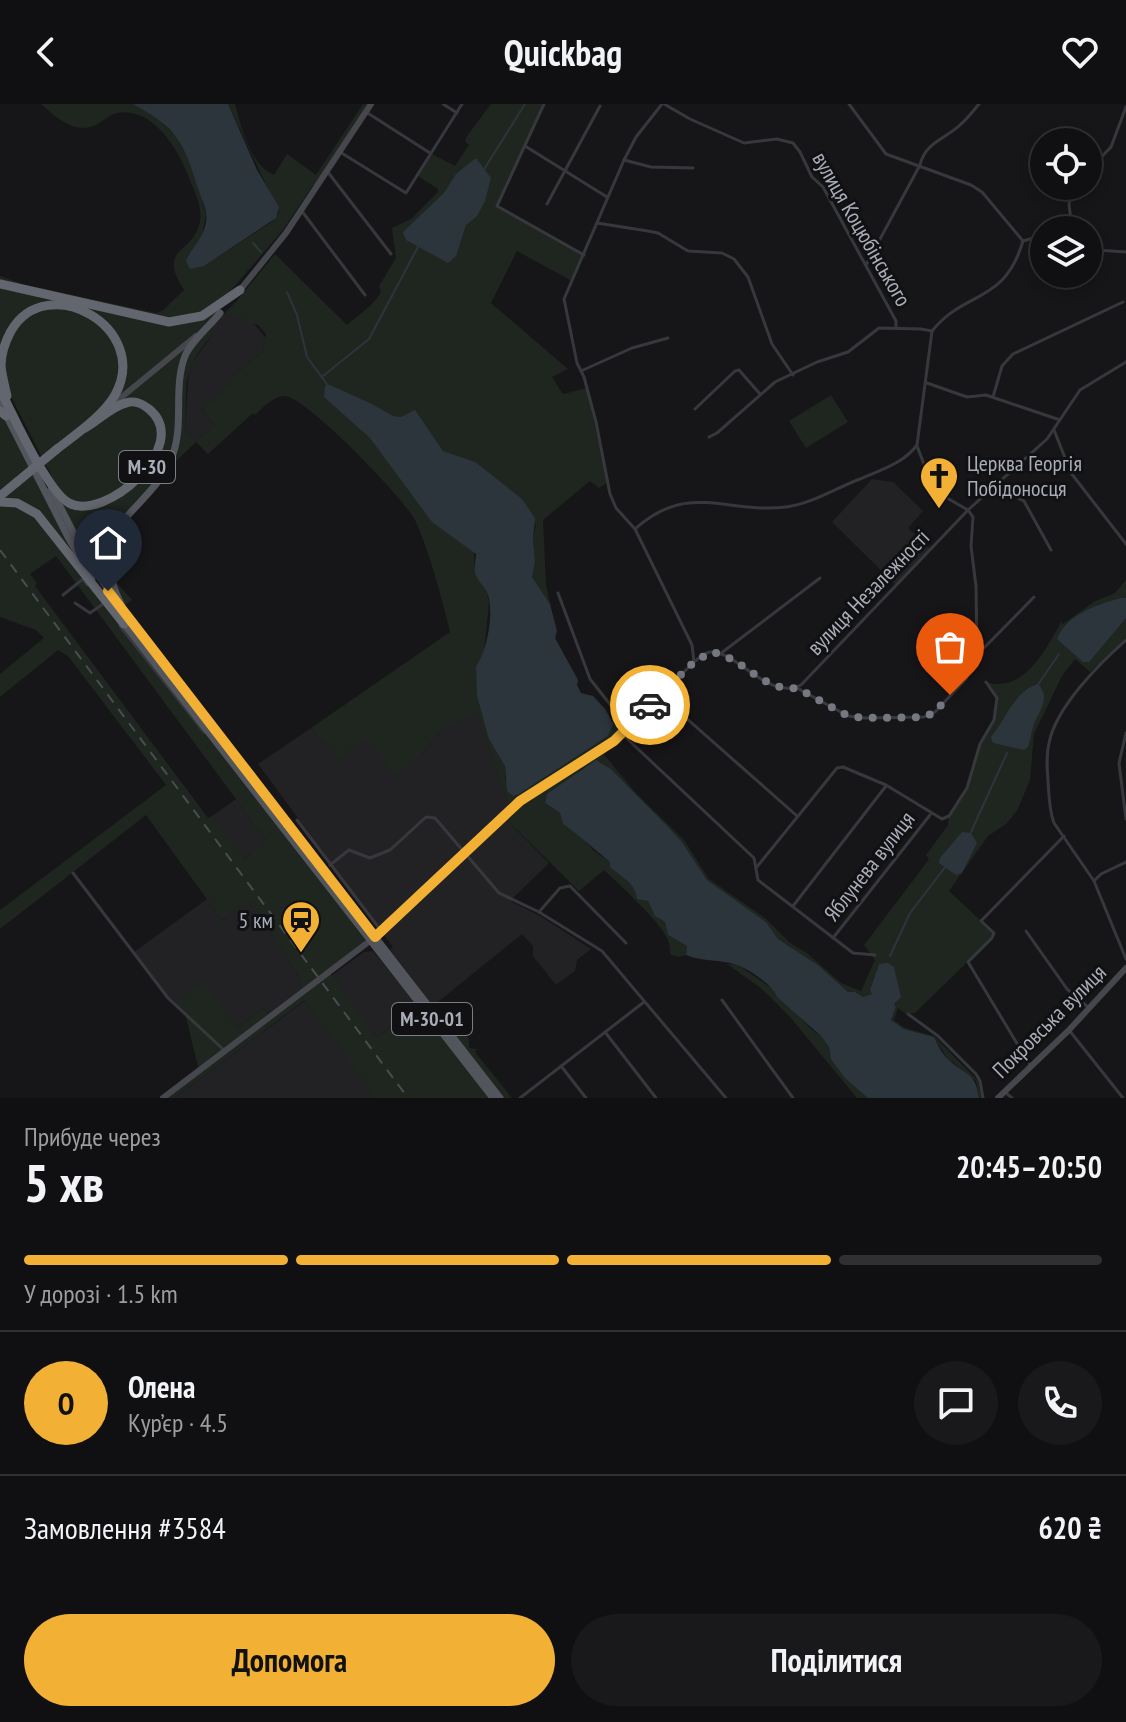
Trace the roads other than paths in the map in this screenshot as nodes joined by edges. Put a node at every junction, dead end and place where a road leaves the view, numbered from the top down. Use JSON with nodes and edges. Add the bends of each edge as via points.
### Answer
{"nodes":[{"id":1,"x":371,"y":104,"type":"edge"},
{"id":2,"x":443,"y":104,"type":"edge"},
{"id":3,"x":462,"y":104,"type":"edge"},
{"id":4,"x":544,"y":104,"type":"edge"},
{"id":5,"x":663,"y":104,"type":"edge"},
{"id":6,"x":849,"y":104,"type":"edge"},
{"id":7,"x":979,"y":104,"type":"edge"},
{"id":8,"x":600,"y":106,"type":"dead end"},
{"id":9,"x":1126,"y":107,"type":"edge"},
{"id":10,"x":366,"y":112,"type":"junction"},
{"id":11,"x":457,"y":113,"type":"junction"},
{"id":12,"x":525,"y":146,"type":"junction"},
{"id":13,"x":340,"y":152,"type":"junction"},
{"id":14,"x":432,"y":154,"type":"junction"},
{"id":15,"x":1102,"y":157,"type":"edge"},
{"id":16,"x":624,"y":160,"type":"junction"},
{"id":17,"x":920,"y":165,"type":"junction"},
{"id":18,"x":693,"y":168,"type":"dead end"},
{"id":19,"x":566,"y":170,"type":"junction"},
{"id":20,"x":327,"y":171,"type":"junction"},
{"id":21,"x":607,"y":197,"type":"junction"},
{"id":22,"x":547,"y":204,"type":"dead end"},
{"id":23,"x":301,"y":210,"type":"junction"},
{"id":24,"x":597,"y":223,"type":"junction"},
{"id":25,"x":1030,"y":239,"type":"edge"},
{"id":26,"x":1023,"y":241,"type":"junction"},
{"id":27,"x":1102,"y":250,"type":"edge"},
{"id":28,"x":1126,"y":252,"type":"edge"},
{"id":29,"x":391,"y":254,"type":"dead end"},
{"id":30,"x":584,"y":255,"type":"junction"},
{"id":31,"x":866,"y":265,"type":"junction"},
{"id":32,"x":0,"y":284,"type":"edge"},
{"id":33,"x":240,"y":290,"type":"junction"},
{"id":34,"x":365,"y":295,"type":"dead end"},
{"id":35,"x":1123,"y":302,"type":"dead end"},
{"id":36,"x":220,"y":313,"type":"junction"},
{"id":37,"x":896,"y":328,"type":"junction"},
{"id":38,"x":932,"y":331,"type":"junction"},
{"id":39,"x":668,"y":338,"type":"dead end"},
{"id":40,"x":1125,"y":365,"type":"edge"},
{"id":41,"x":581,"y":371,"type":"junction"},
{"id":42,"x":793,"y":375,"type":"junction"},
{"id":43,"x":925,"y":382,"type":"junction"},
{"id":44,"x":0,"y":389,"type":"edge"},
{"id":45,"x":760,"y":394,"type":"junction"},
{"id":46,"x":993,"y":397,"type":"junction"},
{"id":47,"x":4,"y":409,"type":"edge"},
{"id":48,"x":695,"y":409,"type":"dead end"},
{"id":49,"x":1060,"y":420,"type":"junction"},
{"id":50,"x":85,"y":428,"type":"junction"},
{"id":51,"x":1054,"y":430,"type":"junction"},
{"id":52,"x":709,"y":437,"type":"dead end"},
{"id":53,"x":917,"y":445,"type":"junction"},
{"id":54,"x":908,"y":455,"type":"junction"},
{"id":55,"x":920,"y":459,"type":"junction"},
{"id":56,"x":40,"y":465,"type":"junction"},
{"id":57,"x":0,"y":483,"type":"edge"},
{"id":58,"x":16,"y":483,"type":"junction"},
{"id":59,"x":994,"y":486,"type":"junction"},
{"id":60,"x":0,"y":496,"type":"edge"},
{"id":61,"x":0,"y":502,"type":"edge"},
{"id":62,"x":968,"y":510,"type":"junction"},
{"id":63,"x":960,"y":514,"type":"dead end"},
{"id":64,"x":635,"y":529,"type":"junction"},
{"id":65,"x":1126,"y":544,"type":"edge"},
{"id":66,"x":1051,"y":550,"type":"dead end"},
{"id":67,"x":820,"y":578,"type":"dead end"},
{"id":68,"x":558,"y":593,"type":"dead end"},
{"id":69,"x":63,"y":595,"type":"dead end"},
{"id":70,"x":1034,"y":597,"type":"dead end"},
{"id":71,"x":75,"y":603,"type":"dead end"},
{"id":72,"x":103,"y":604,"type":"junction"},
{"id":73,"x":127,"y":622,"type":"junction"},
{"id":74,"x":1126,"y":640,"type":"edge"},
{"id":75,"x":720,"y":654,"type":"junction"},
{"id":76,"x":977,"y":655,"type":"junction"},
{"id":77,"x":694,"y":662,"type":"junction"},
{"id":78,"x":986,"y":682,"type":"dead end"},
{"id":79,"x":797,"y":688,"type":"junction"},
{"id":80,"x":660,"y":695,"type":"junction"},
{"id":81,"x":628,"y":727,"type":"junction"},
{"id":82,"x":1126,"y":733,"type":"edge"},
{"id":83,"x":622,"y":734,"type":"junction"},
{"id":84,"x":614,"y":741,"type":"joint"},
{"id":85,"x":217,"y":743,"type":"junction"},
{"id":86,"x":886,"y":785,"type":"junction"},
{"id":87,"x":931,"y":814,"type":"junction"},
{"id":88,"x":797,"y":816,"type":"junction"},
{"id":89,"x":1126,"y":819,"type":"edge"},
{"id":90,"x":297,"y":820,"type":"dead end"},
{"id":91,"x":1064,"y":836,"type":"junction"},
{"id":92,"x":466,"y":852,"type":"junction"},
{"id":93,"x":1126,"y":862,"type":"edge"},
{"id":94,"x":330,"y":865,"type":"junction"},
{"id":95,"x":756,"y":868,"type":"junction"},
{"id":96,"x":73,"y":873,"type":"dead end"},
{"id":97,"x":1094,"y":881,"type":"junction"},
{"id":98,"x":793,"y":906,"type":"junction"},
{"id":99,"x":539,"y":912,"type":"junction"},
{"id":100,"x":1026,"y":931,"type":"dead end"},
{"id":101,"x":376,"y":937,"type":"junction"},
{"id":102,"x":833,"y":938,"type":"junction"},
{"id":103,"x":626,"y":943,"type":"dead end"},
{"id":104,"x":875,"y":955,"type":"dead end"},
{"id":105,"x":1126,"y":959,"type":"edge"},
{"id":106,"x":1126,"y":968,"type":"edge"},
{"id":107,"x":722,"y":1000,"type":"dead end"},
{"id":108,"x":644,"y":1002,"type":"junction"},
{"id":109,"x":1089,"y":1008,"type":"junction"},
{"id":110,"x":908,"y":1014,"type":"dead end"},
{"id":111,"x":1069,"y":1030,"type":"junction"},
{"id":112,"x":605,"y":1032,"type":"junction"},
{"id":113,"x":225,"y":1051,"type":"junction"},
{"id":114,"x":561,"y":1066,"type":"junction"},
{"id":115,"x":1031,"y":1067,"type":"junction"},
{"id":116,"x":1005,"y":1092,"type":"junction"},
{"id":117,"x":163,"y":1098,"type":"edge"},
{"id":118,"x":493,"y":1098,"type":"edge"},
{"id":119,"x":500,"y":1098,"type":"edge"},
{"id":120,"x":520,"y":1098,"type":"edge"},
{"id":121,"x":586,"y":1098,"type":"edge"},
{"id":122,"x":656,"y":1098,"type":"edge"},
{"id":123,"x":726,"y":1098,"type":"edge"},
{"id":124,"x":793,"y":1098,"type":"edge"},
{"id":125,"x":983,"y":1098,"type":"edge"},
{"id":126,"x":998,"y":1098,"type":"edge"},
{"id":127,"x":1012,"y":1098,"type":"edge"},
{"id":128,"x":1123,"y":1098,"type":"edge"}],
"edges":[{"from":1,"to":10,"type":"street"},
{"from":2,"to":11,"type":"street"},
{"from":3,"to":11,"type":"street"},
{"from":4,"to":12,"type":"street"},
{"from":5,"to":16,"type":"street"},
{"from":5,"to":31,"type":"street","name":"вулиця Коцюбінського","via":[[738,141],[793,143]]},
{"from":6,"to":17,"type":"street","via":[[886,154]]},
{"from":7,"to":17,"type":"street","via":[[960,126],[928,147]]},
{"from":8,"to":19,"type":"street"},
{"from":9,"to":15,"type":"street"},
{"from":10,"to":13,"type":"street"},
{"from":10,"to":14,"type":"street"},
{"from":11,"to":14,"type":"street"},
{"from":12,"to":19,"type":"street"},
{"from":12,"to":30,"type":"street","via":[[497,206]]},
{"from":13,"to":14,"type":"street","via":[[406,193]]},
{"from":13,"to":20,"type":"street"},
{"from":16,"to":18,"type":"street"},
{"from":16,"to":21,"type":"street"},
{"from":17,"to":26,"type":"street","via":[[982,192]]},
{"from":17,"to":31,"type":"street"},
{"from":19,"to":21,"type":"street"},
{"from":19,"to":22,"type":"street"},
{"from":20,"to":23,"type":"street"},
{"from":20,"to":29,"type":"street"},
{"from":21,"to":24,"type":"street"},
{"from":23,"to":33,"type":"street"},
{"from":23,"to":34,"type":"street"},
{"from":24,"to":30,"type":"street"},
{"from":24,"to":42,"type":"street","via":[[658,233],[688,251],[734,259],[748,277],[772,344]]},
{"from":25,"to":26,"type":"street"},
{"from":26,"to":38,"type":"street","via":[[1001,283],[957,308]]},
{"from":27,"to":28,"type":"street"},
{"from":30,"to":41,"type":"street","via":[[564,298]]},
{"from":31,"to":37,"type":"street","name":"вулиця Коцюбінського"},
{"from":32,"to":33,"type":"highway","via":[[169,322],[202,316]]},
{"from":33,"to":36,"type":"street"},
{"from":35,"to":46,"type":"street","via":[[1013,354],[1002,366]]},
{"from":36,"to":50,"type":"street"},
{"from":36,"to":73,"type":"main road","via":[[185,358],[171,459],[112,543],[111,578]]},
{"from":37,"to":38,"type":"street"},
{"from":37,"to":42,"type":"street","via":[[879,328],[848,352]]},
{"from":38,"to":43,"type":"street"},
{"from":39,"to":41,"type":"street"},
{"from":40,"to":49,"type":"street","via":[[1080,390]]},
{"from":41,"to":64,"type":"street","via":[[610,494]]},
{"from":42,"to":45,"type":"street"},
{"from":43,"to":46,"type":"street","via":[[967,397]]},
{"from":43,"to":53,"type":"street"},
{"from":44,"to":47,"type":"highway","number":"М-30"},
{"from":45,"to":48,"type":"street","via":[[739,370]]},
{"from":45,"to":52,"type":"street"},
{"from":46,"to":49,"type":"street"},
{"from":47,"to":50,"type":"highway","via":[[2,357],[14,327],[40,308],[76,308],[105,324],[122,359],[114,398]]},
{"from":47,"to":56,"type":"highway","number":"М-30"},
{"from":47,"to":73,"type":"main road","number":"М-30-01","via":[[68,537]]},
{"from":49,"to":51,"type":"street"},
{"from":50,"to":56,"type":"highway","number":"М-30","via":[[120,405],[138,403],[156,417],[161,446],[127,486],[92,505],[66,501]]},
{"from":50,"to":58,"type":"highway","number":"М-30","bridge":true},
{"from":51,"to":59,"type":"street"},
{"from":51,"to":65,"type":"street","via":[[1071,473]]},
{"from":53,"to":54,"type":"street"},
{"from":53,"to":55,"type":"street"},
{"from":54,"to":55,"type":"street"},
{"from":54,"to":64,"type":"street","via":[[790,506],[689,501],[659,510]]},
{"from":55,"to":62,"type":"street","via":[[940,494]]},
{"from":56,"to":73,"type":"main road","number":"М-30-01","via":[[86,557]]},
{"from":57,"to":58,"type":"highway"},
{"from":58,"to":60,"type":"highway","number":"М-30"},
{"from":59,"to":62,"type":"street"},
{"from":59,"to":66,"type":"street","via":[[1024,501]]},
{"from":61,"to":73,"type":"highway","via":[[17,503],[37,514]]},
{"from":62,"to":63,"type":"street"},
{"from":62,"to":76,"type":"street","via":[[973,517]]},
{"from":62,"to":79,"type":"street","name":"вулиця Незалежності"},
{"from":64,"to":77,"type":"street","via":[[692,645]]},
{"from":67,"to":75,"type":"street"},
{"from":68,"to":81,"type":"street","via":[[590,679]]},
{"from":69,"to":72,"type":"street","via":[[83,579]]},
{"from":70,"to":76,"type":"street"},
{"from":71,"to":72,"type":"street","via":[[90,613]]},
{"from":72,"to":85,"type":"street","via":[[195,723]]},
{"from":73,"to":85,"type":"main road","number":"М-30-01"},
{"from":73,"to":101,"type":"main road","number":"М-30-01"},
{"from":74,"to":91,"type":"street","via":[[1090,672],[1049,741],[1050,813]]},
{"from":75,"to":77,"type":"street","via":[[708,653]]},
{"from":75,"to":79,"type":"street","via":[[767,683]]},
{"from":76,"to":79,"type":"street","via":[[966,679],[924,717],[848,716]]},
{"from":77,"to":80,"type":"street"},
{"from":78,"to":87,"type":"street","via":[[997,698],[995,716],[967,788],[946,818]]},
{"from":80,"to":81,"type":"street"},
{"from":80,"to":88,"type":"street"},
{"from":81,"to":83,"type":"street"},
{"from":82,"to":89,"type":"street","via":[[1119,768]]},
{"from":83,"to":84,"type":"street"},
{"from":83,"to":95,"type":"street","via":[[754,858]]},
{"from":84,"to":92,"type":"street","via":[[520,801]]},
{"from":85,"to":101,"type":"main road","number":"М-30-01"},
{"from":86,"to":87,"type":"street"},
{"from":86,"to":88,"type":"street","via":[[837,768]]},
{"from":86,"to":98,"type":"street"},
{"from":87,"to":102,"type":"street","name":"Яблунева вулиця"},
{"from":88,"to":95,"type":"street"},
{"from":90,"to":94,"type":"street"},
{"from":91,"to":97,"type":"street"},
{"from":91,"to":115,"type":"street","via":[[981,921],[994,933],[968,962]]},
{"from":92,"to":94,"type":"street","via":[[429,816],[390,850],[370,858],[349,850]]},
{"from":92,"to":99,"type":"street","via":[[499,893]]},
{"from":92,"to":101,"type":"street"},
{"from":93,"to":97,"type":"street"},
{"from":94,"to":101,"type":"street"},
{"from":95,"to":98,"type":"street","via":[[758,880]]},
{"from":96,"to":113,"type":"street","via":[[168,998]]},
{"from":97,"to":105,"type":"street"},
{"from":98,"to":102,"type":"street"},
{"from":99,"to":103,"type":"street","via":[[560,888],[570,886]]},
{"from":99,"to":108,"type":"street","via":[[602,951]]},
{"from":100,"to":109,"type":"street","via":[[1067,989]]},
{"from":101,"to":113,"type":"street"},
{"from":101,"to":118,"type":"main road","number":"М-30-01"},
{"from":101,"to":119,"type":"main road","number":"М-30-01"},
{"from":102,"to":104,"type":"street","via":[[853,953]]},
{"from":106,"to":109,"type":"street","name":"Покровська вулиця"},
{"from":107,"to":124,"type":"street"},
{"from":108,"to":112,"type":"street"},
{"from":108,"to":123,"type":"street"},
{"from":109,"to":111,"type":"street","name":"Покровська вулиця"},
{"from":110,"to":125,"type":"street","via":[[976,1074]]},
{"from":111,"to":115,"type":"street","name":"Покровська вулиця"},
{"from":111,"to":128,"type":"street"},
{"from":112,"to":114,"type":"street"},
{"from":112,"to":122,"type":"street"},
{"from":113,"to":117,"type":"street"},
{"from":114,"to":120,"type":"street"},
{"from":114,"to":121,"type":"street"},
{"from":115,"to":116,"type":"street","name":"Покровська вулиця"},
{"from":116,"to":126,"type":"street","name":"Покровська вулиця"},
{"from":116,"to":127,"type":"street"}]}
